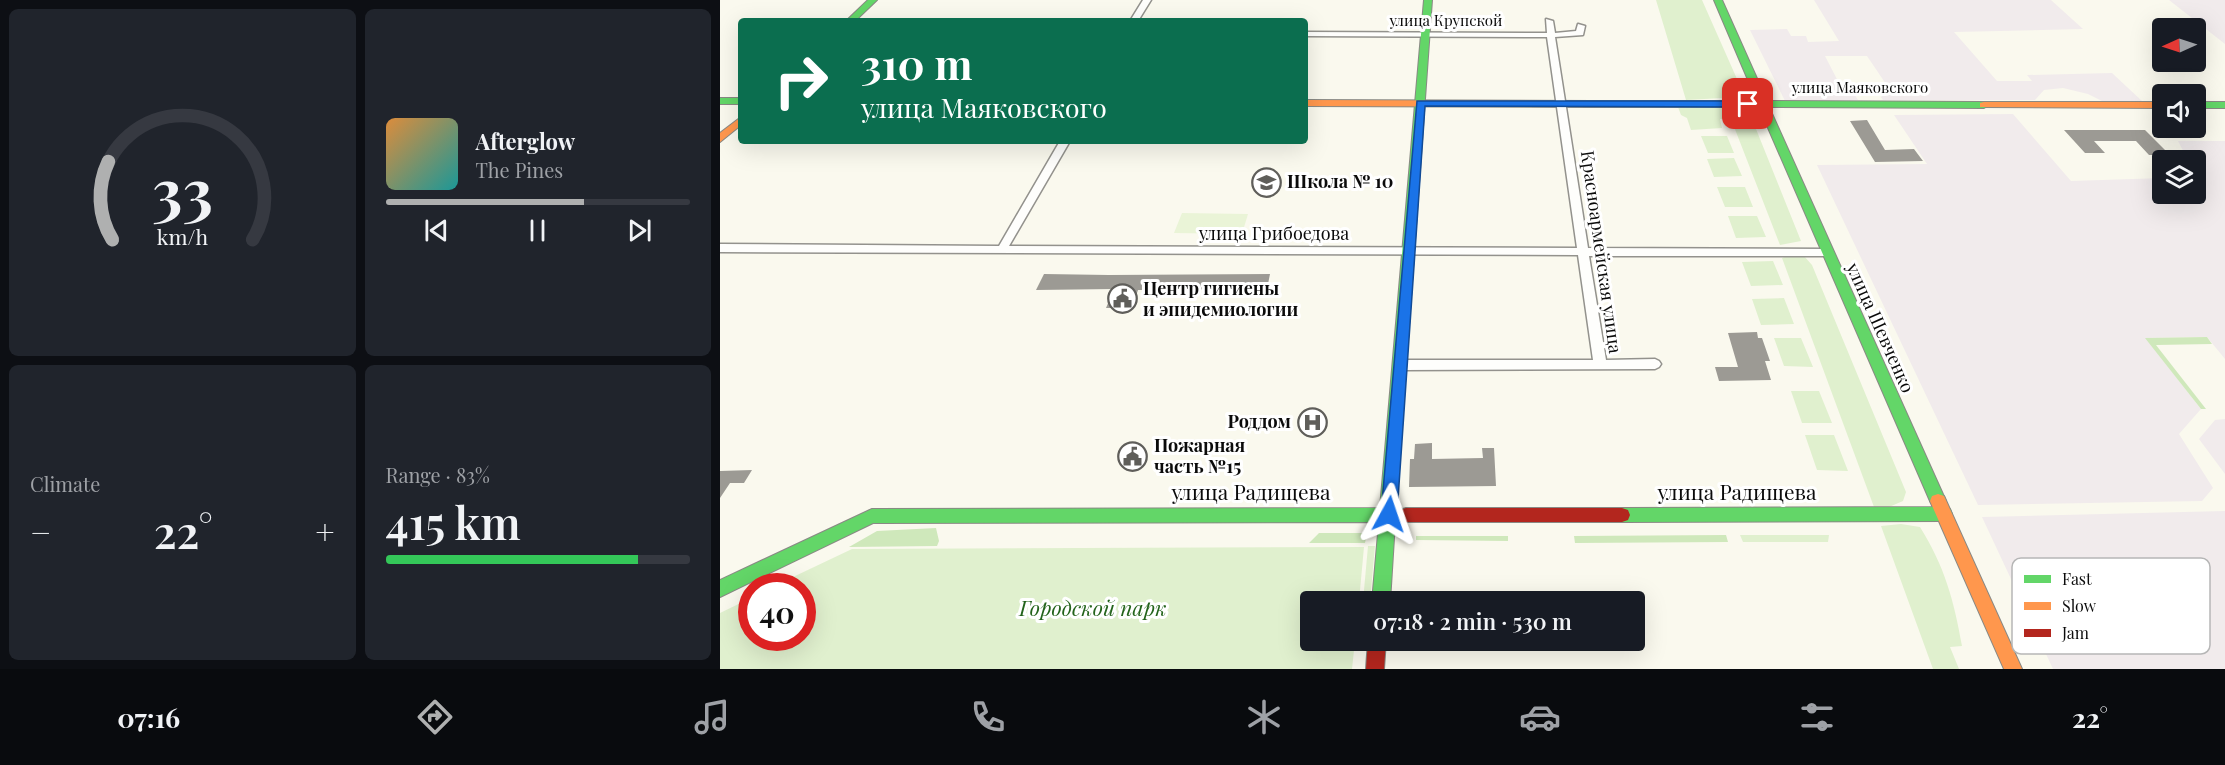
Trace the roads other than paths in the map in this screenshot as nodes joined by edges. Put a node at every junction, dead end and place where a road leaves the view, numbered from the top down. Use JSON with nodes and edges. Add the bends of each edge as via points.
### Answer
{"nodes":[{"id":1,"x":873,"y":0,"type":"edge"},
{"id":2,"x":1147,"y":0,"type":"edge"},
{"id":3,"x":1428,"y":0,"type":"edge"},
{"id":4,"x":1719,"y":0,"type":"edge"},
{"id":5,"x":853,"y":18,"type":"edge"},
{"id":6,"x":1136,"y":18,"type":"edge"},
{"id":7,"x":1550,"y":21,"type":"dead end"},
{"id":8,"x":1581,"y":26,"type":"dead end"},
{"id":9,"x":1308,"y":34,"type":"edge"},
{"id":10,"x":1425,"y":34,"type":"junction"},
{"id":11,"x":1552,"y":35,"type":"junction"},
{"id":12,"x":720,"y":101,"type":"edge"},
{"id":13,"x":738,"y":101,"type":"edge"},
{"id":14,"x":1308,"y":103,"type":"edge"},
{"id":15,"x":1420,"y":103,"type":"junction"},
{"id":16,"x":1563,"y":104,"type":"junction"},
{"id":17,"x":1763,"y":104,"type":"junction"},
{"id":18,"x":2152,"y":105,"type":"edge"},
{"id":19,"x":2206,"y":105,"type":"edge"},
{"id":20,"x":2225,"y":105,"type":"edge"},
{"id":21,"x":738,"y":123,"type":"edge"},
{"id":22,"x":720,"y":140,"type":"edge"},
{"id":23,"x":1063,"y":144,"type":"edge"},
{"id":24,"x":720,"y":248,"type":"edge"},
{"id":25,"x":1002,"y":249,"type":"junction"},
{"id":26,"x":1583,"y":250,"type":"junction"},
{"id":27,"x":1408,"y":251,"type":"junction"},
{"id":28,"x":1827,"y":253,"type":"junction"},
{"id":29,"x":1600,"y":364,"type":"junction"},
{"id":30,"x":1655,"y":364,"type":"dead end"},
{"id":31,"x":1402,"y":365,"type":"junction"},
{"id":32,"x":1389,"y":514,"type":"junction"},
{"id":33,"x":1944,"y":514,"type":"junction"},
{"id":34,"x":720,"y":589,"type":"edge"},
{"id":35,"x":1382,"y":591,"type":"edge"},
{"id":36,"x":1376,"y":651,"type":"edge"},
{"id":37,"x":1375,"y":669,"type":"edge"},
{"id":38,"x":2013,"y":669,"type":"edge"}],
"edges":[{"from":1,"to":5,"type":"street"},
{"from":2,"to":6,"type":"street"},
{"from":3,"to":10,"type":"street"},
{"from":4,"to":17,"type":"street","name":"улица Шевченко"},
{"from":7,"to":11,"type":"street","name":"Красноармейская улица"},
{"from":8,"to":11,"type":"street","name":"улица Крупской","via":[[1580,33]]},
{"from":9,"to":10,"type":"street","name":"улица Крупской"},
{"from":10,"to":11,"type":"street","name":"улица Крупской"},
{"from":10,"to":15,"type":"street"},
{"from":11,"to":16,"type":"street","name":"Красноармейская улица"},
{"from":12,"to":13,"type":"street"},
{"from":14,"to":15,"type":"street","name":"улица Маяковского"},
{"from":15,"to":16,"type":"street","name":"улица Маяковского"},
{"from":15,"to":27,"type":"street"},
{"from":16,"to":17,"type":"street","name":"улица Маяковского"},
{"from":16,"to":26,"type":"street","name":"Красноармейская улица"},
{"from":17,"to":18,"type":"street","name":"улица Маяковского"},
{"from":17,"to":28,"type":"street","name":"улица Шевченко"},
{"from":19,"to":20,"type":"street"},
{"from":21,"to":22,"type":"street"},
{"from":23,"to":25,"type":"street"},
{"from":24,"to":25,"type":"street","name":"улица Грибоедова"},
{"from":25,"to":27,"type":"street","name":"улица Грибоедова"},
{"from":26,"to":27,"type":"street","name":"улица Грибоедова"},
{"from":26,"to":28,"type":"street","name":"улица Грибоедова"},
{"from":26,"to":29,"type":"street","name":"Красноармейская улица"},
{"from":27,"to":31,"type":"street"},
{"from":28,"to":33,"type":"street","name":"улица Шевченко"},
{"from":29,"to":30,"type":"street"},
{"from":29,"to":31,"type":"street","name":"Красноармейская улица"},
{"from":31,"to":32,"type":"street"},
{"from":32,"to":33,"type":"street","name":"улица Радищева"},
{"from":32,"to":34,"type":"street","name":"улица Радищева","via":[[872,516]]},
{"from":32,"to":35,"type":"street"},
{"from":33,"to":38,"type":"street","name":"улица Шевченко"},
{"from":36,"to":37,"type":"street"}]}
